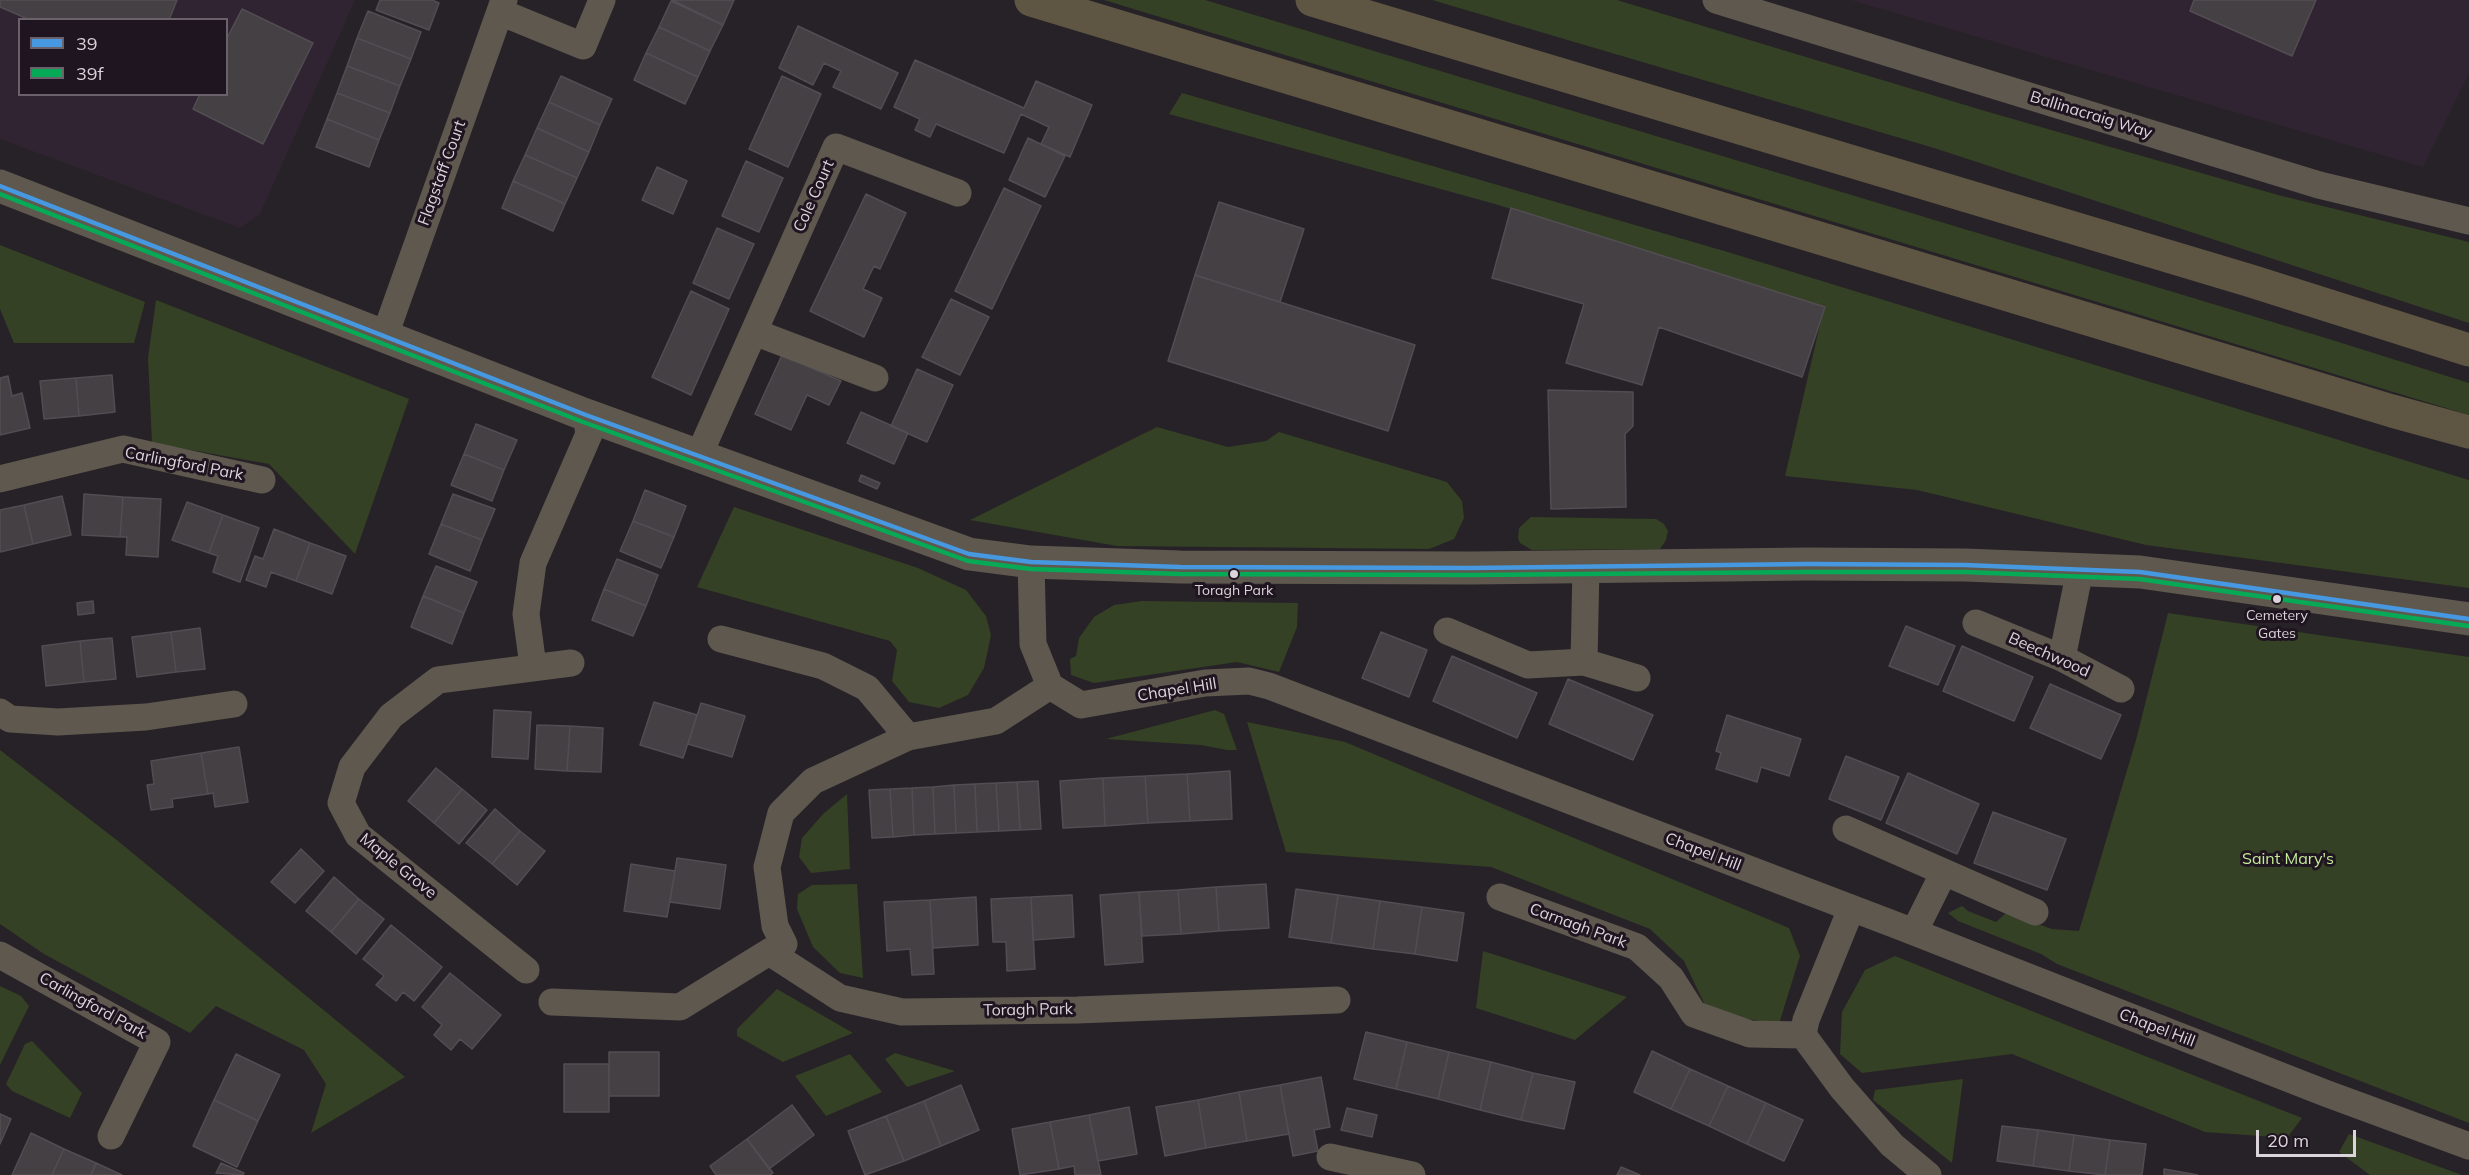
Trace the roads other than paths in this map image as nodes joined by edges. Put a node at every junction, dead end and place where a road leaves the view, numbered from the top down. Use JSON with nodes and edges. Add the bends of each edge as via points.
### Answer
{"nodes":[{"id":1,"x":602,"y":0,"type":"edge"},
{"id":2,"x":1031,"y":0,"type":"edge"},
{"id":3,"x":1312,"y":0,"type":"edge"},
{"id":4,"x":1716,"y":0,"type":"edge"},
{"id":5,"x":502,"y":6,"type":"edge"},
{"id":6,"x":0,"y":186,"type":"edge"},
{"id":7,"x":958,"y":193,"type":"dead end"},
{"id":8,"x":2469,"y":221,"type":"edge"},
{"id":9,"x":754,"y":332,"type":"junction"},
{"id":10,"x":385,"y":335,"type":"junction"},
{"id":11,"x":2469,"y":350,"type":"edge"},
{"id":12,"x":875,"y":378,"type":"dead end"},
{"id":13,"x":586,"y":415,"type":"junction"},
{"id":14,"x":2469,"y":432,"type":"edge"},
{"id":15,"x":699,"y":455,"type":"junction"},
{"id":16,"x":0,"y":479,"type":"edge"},
{"id":17,"x":262,"y":480,"type":"dead end"},
{"id":18,"x":1030,"y":562,"type":"junction"},
{"id":19,"x":1586,"y":567,"type":"junction"},
{"id":20,"x":2080,"y":570,"type":"junction"},
{"id":21,"x":2469,"y":619,"type":"edge"},
{"id":22,"x":1976,"y":623,"type":"dead end"},
{"id":23,"x":1447,"y":631,"type":"dead end"},
{"id":24,"x":721,"y":639,"type":"dead end"},
{"id":25,"x":2062,"y":658,"type":"junction"},
{"id":26,"x":1584,"y":662,"type":"junction"},
{"id":27,"x":571,"y":663,"type":"dead end"},
{"id":28,"x":533,"y":666,"type":"junction"},
{"id":29,"x":1637,"y":678,"type":"dead end"},
{"id":30,"x":1050,"y":686,"type":"junction"},
{"id":31,"x":2121,"y":689,"type":"dead end"},
{"id":32,"x":234,"y":704,"type":"dead end"},
{"id":33,"x":0,"y":712,"type":"edge"},
{"id":34,"x":908,"y":737,"type":"junction"},
{"id":35,"x":1846,"y":829,"type":"dead end"},
{"id":36,"x":1944,"y":872,"type":"junction"},
{"id":37,"x":1500,"y":897,"type":"dead end"},
{"id":38,"x":1851,"y":909,"type":"junction"},
{"id":39,"x":2035,"y":912,"type":"dead end"},
{"id":40,"x":1914,"y":932,"type":"junction"},
{"id":41,"x":769,"y":952,"type":"junction"},
{"id":42,"x":0,"y":955,"type":"edge"},
{"id":43,"x":526,"y":970,"type":"dead end"},
{"id":44,"x":1337,"y":1000,"type":"dead end"},
{"id":45,"x":552,"y":1002,"type":"dead end"},
{"id":46,"x":1803,"y":1035,"type":"junction"},
{"id":47,"x":111,"y":1136,"type":"dead end"},
{"id":48,"x":2469,"y":1146,"type":"edge"},
{"id":49,"x":1330,"y":1157,"type":"dead end"},
{"id":50,"x":1412,"y":1175,"type":"edge"},
{"id":51,"x":1929,"y":1175,"type":"edge"}],
"edges":[{"from":1,"to":5,"type":"street","name":"Flagstaff Court","via":[[583,46]]},
{"from":2,"to":14,"type":"highway"},
{"from":3,"to":11,"type":"highway"},
{"from":4,"to":8,"type":"street","name":"Ballinacraig Way","via":[[2319,185]]},
{"from":5,"to":10,"type":"street","name":"Flagstaff Court"},
{"from":6,"to":10,"type":"street"},
{"from":7,"to":9,"type":"street","name":"Cole Court","via":[[836,147]]},
{"from":9,"to":12,"type":"street"},
{"from":9,"to":15,"type":"street","name":"Cole Court"},
{"from":10,"to":13,"type":"street"},
{"from":13,"to":15,"type":"street"},
{"from":13,"to":28,"type":"street","via":[[589,435],[533,563],[526,614]]},
{"from":15,"to":18,"type":"street","via":[[969,554]]},
{"from":16,"to":17,"type":"street","name":"Carlingford Park","via":[[123,449]]},
{"from":18,"to":19,"type":"street","via":[[1277,568]]},
{"from":18,"to":30,"type":"street","via":[[1033,644]]},
{"from":19,"to":20,"type":"street","via":[[1965,565]]},
{"from":19,"to":26,"type":"street"},
{"from":20,"to":21,"type":"street","via":[[2140,572]]},
{"from":20,"to":25,"type":"street"},
{"from":22,"to":25,"type":"street","name":"Beechwood"},
{"from":23,"to":26,"type":"street","via":[[1528,665]]},
{"from":24,"to":34,"type":"street","via":[[823,666],[867,688]]},
{"from":25,"to":31,"type":"street","name":"Beechwood"},
{"from":26,"to":29,"type":"street"},
{"from":27,"to":28,"type":"street","name":"Maple Grove"},
{"from":28,"to":43,"type":"street","name":"Maple Grove","via":[[438,680],[391,716],[352,767],[341,803],[358,835]]},
{"from":30,"to":34,"type":"street","via":[[996,721]]},
{"from":30,"to":38,"type":"street","name":"Chapel Hill","via":[[1081,705],[1205,683],[1249,681],[1269,686]]},
{"from":32,"to":33,"type":"street","via":[[146,717],[58,722],[10,719]]},
{"from":34,"to":41,"type":"street","via":[[813,781],[781,813],[767,867],[775,926],[784,944]]},
{"from":35,"to":36,"type":"street"},
{"from":36,"to":39,"type":"street"},
{"from":36,"to":40,"type":"street"},
{"from":37,"to":46,"type":"street","name":"Carnagh Park","via":[[1638,947],[1671,978],[1694,1014],[1750,1034]]},
{"from":38,"to":40,"type":"street","name":"Chapel Hill"},
{"from":38,"to":46,"type":"street"},
{"from":40,"to":48,"type":"street","name":"Chapel Hill"},
{"from":41,"to":44,"type":"street","name":"Toragh Park","via":[[840,998],[902,1012]]},
{"from":41,"to":45,"type":"street","via":[[680,1007]]},
{"from":42,"to":47,"type":"street","name":"Carlingford Park","via":[[158,1042]]},
{"from":46,"to":51,"type":"street","via":[[1842,1088],[1892,1145]]},
{"from":49,"to":50,"type":"street"}]}
